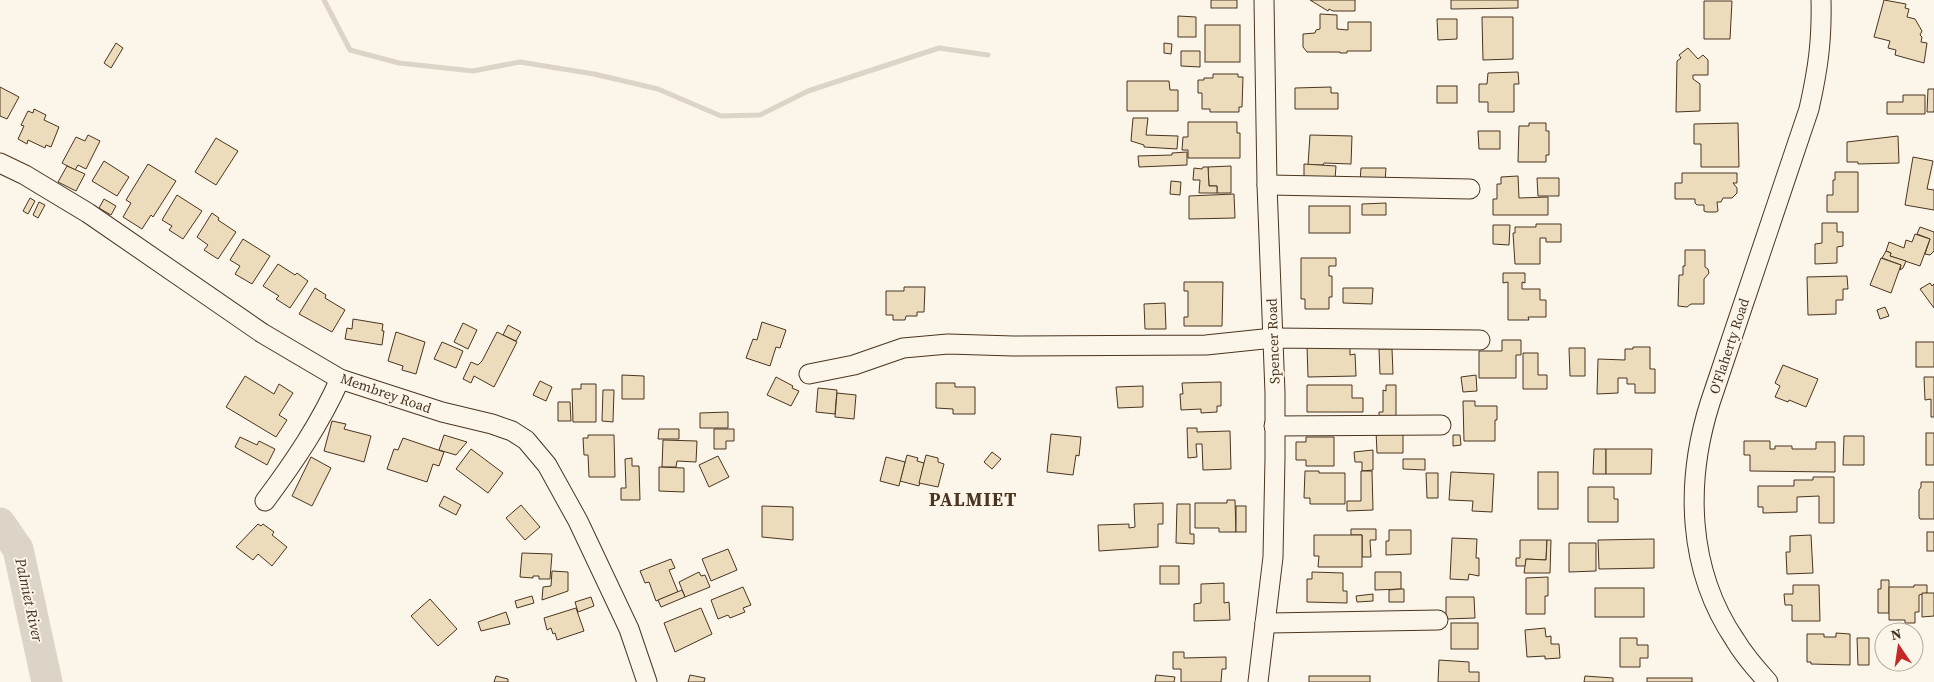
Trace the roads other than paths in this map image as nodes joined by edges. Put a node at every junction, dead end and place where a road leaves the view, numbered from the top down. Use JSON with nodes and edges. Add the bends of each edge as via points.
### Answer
{"nodes":[{"id":1,"x":1264,"y":0,"type":"edge"},
{"id":2,"x":1821,"y":0,"type":"edge"},
{"id":3,"x":0,"y":163,"type":"edge"},
{"id":4,"x":1267,"y":185,"type":"junction"},
{"id":5,"x":1470,"y":189,"type":"dead end"},
{"id":6,"x":1273,"y":338,"type":"junction"},
{"id":7,"x":1480,"y":340,"type":"dead end"},
{"id":8,"x":809,"y":374,"type":"dead end"},
{"id":9,"x":340,"y":379,"type":"junction"},
{"id":10,"x":1441,"y":425,"type":"dead end"},
{"id":11,"x":1274,"y":426,"type":"junction"},
{"id":12,"x":265,"y":501,"type":"dead end"},
{"id":13,"x":1438,"y":620,"type":"dead end"},
{"id":14,"x":1265,"y":624,"type":"junction"},
{"id":15,"x":647,"y":682,"type":"edge"},
{"id":16,"x":1258,"y":682,"type":"edge"},
{"id":17,"x":1768,"y":682,"type":"edge"}],
"edges":[{"from":1,"to":4,"type":"street","name":"Spencer Road"},
{"from":2,"to":17,"type":"street","name":"O'Flaherty Road","via":[[1819,62],[1809,109],[1710,403],[1694,473],[1695,535],[1709,589],[1734,640]]},
{"from":3,"to":9,"type":"street","name":"Membrey Road","via":[[88,213],[262,333]]},
{"from":4,"to":5,"type":"street"},
{"from":4,"to":6,"type":"street","name":"Spencer Road"},
{"from":6,"to":7,"type":"street"},
{"from":6,"to":8,"type":"street","via":[[1206,345],[924,345],[903,348],[854,366]]},
{"from":6,"to":11,"type":"street","name":"Spencer Road"},
{"from":9,"to":12,"type":"street","via":[[310,438]]},
{"from":9,"to":15,"type":"street","name":"Membrey Road","via":[[442,412],[492,424],[526,440],[547,464],[578,521],[629,629]]},
{"from":10,"to":11,"type":"street"},
{"from":11,"to":14,"type":"street","name":"Spencer Road","via":[[1273,557]]},
{"from":13,"to":14,"type":"street"},
{"from":14,"to":16,"type":"street","name":"Spencer Road"}]}
